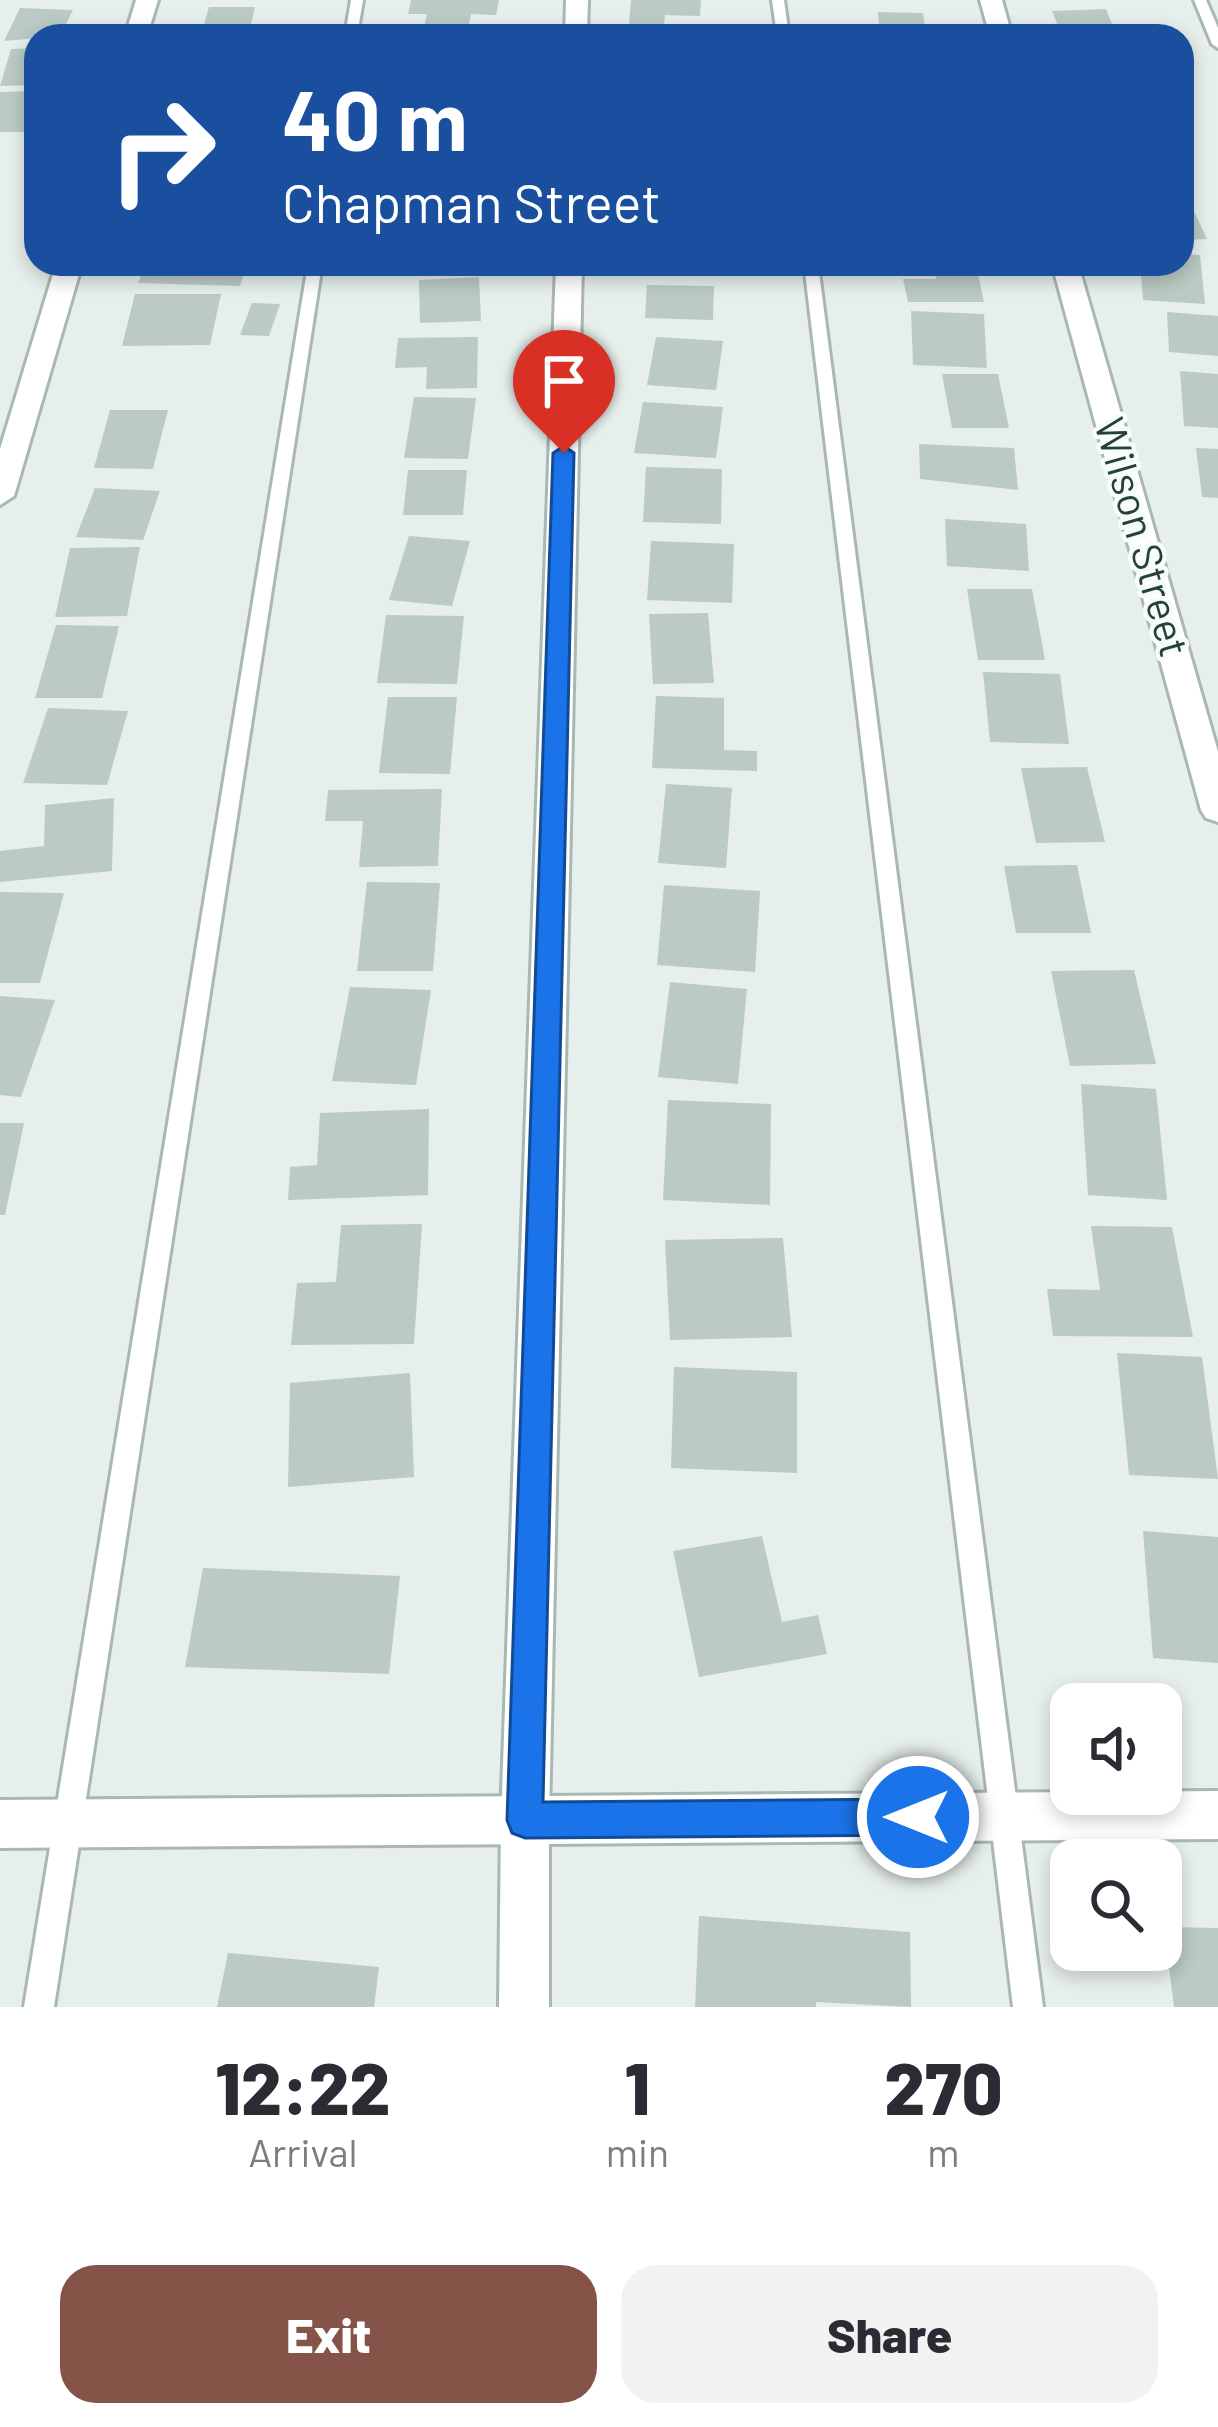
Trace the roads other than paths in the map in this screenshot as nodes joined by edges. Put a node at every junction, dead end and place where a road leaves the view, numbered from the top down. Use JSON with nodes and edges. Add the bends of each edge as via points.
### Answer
{"nodes":[{"id":1,"x":1200,"y":0,"type":"edge"},
{"id":2,"x":1218,"y":44,"type":"edge"},
{"id":3,"x":65,"y":276,"type":"edge"},
{"id":4,"x":313,"y":276,"type":"edge"},
{"id":5,"x":569,"y":276,"type":"edge"},
{"id":6,"x":812,"y":276,"type":"edge"},
{"id":7,"x":1068,"y":276,"type":"edge"},
{"id":8,"x":0,"y":496,"type":"edge"},
{"id":9,"x":1218,"y":810,"type":"edge"},
{"id":10,"x":1218,"y":1815,"type":"edge"},
{"id":11,"x":1005,"y":1817,"type":"junction"},
{"id":12,"x":525,"y":1820,"type":"junction"},
{"id":13,"x":68,"y":1824,"type":"junction"},
{"id":14,"x":0,"y":1825,"type":"edge"},
{"id":15,"x":39,"y":2007,"type":"edge"},
{"id":16,"x":524,"y":2007,"type":"edge"},
{"id":17,"x":1028,"y":2007,"type":"edge"}],
"edges":[{"from":1,"to":2,"type":"lane"},
{"from":3,"to":8,"type":"street"},
{"from":4,"to":13,"type":"lane"},
{"from":5,"to":12,"type":"street"},
{"from":6,"to":11,"type":"lane"},
{"from":7,"to":9,"type":"street","name":"Wilson Street"},
{"from":10,"to":11,"type":"street"},
{"from":11,"to":12,"type":"street"},
{"from":11,"to":17,"type":"lane"},
{"from":12,"to":13,"type":"street"},
{"from":12,"to":16,"type":"street"},
{"from":13,"to":14,"type":"street"},
{"from":13,"to":15,"type":"lane"}]}
